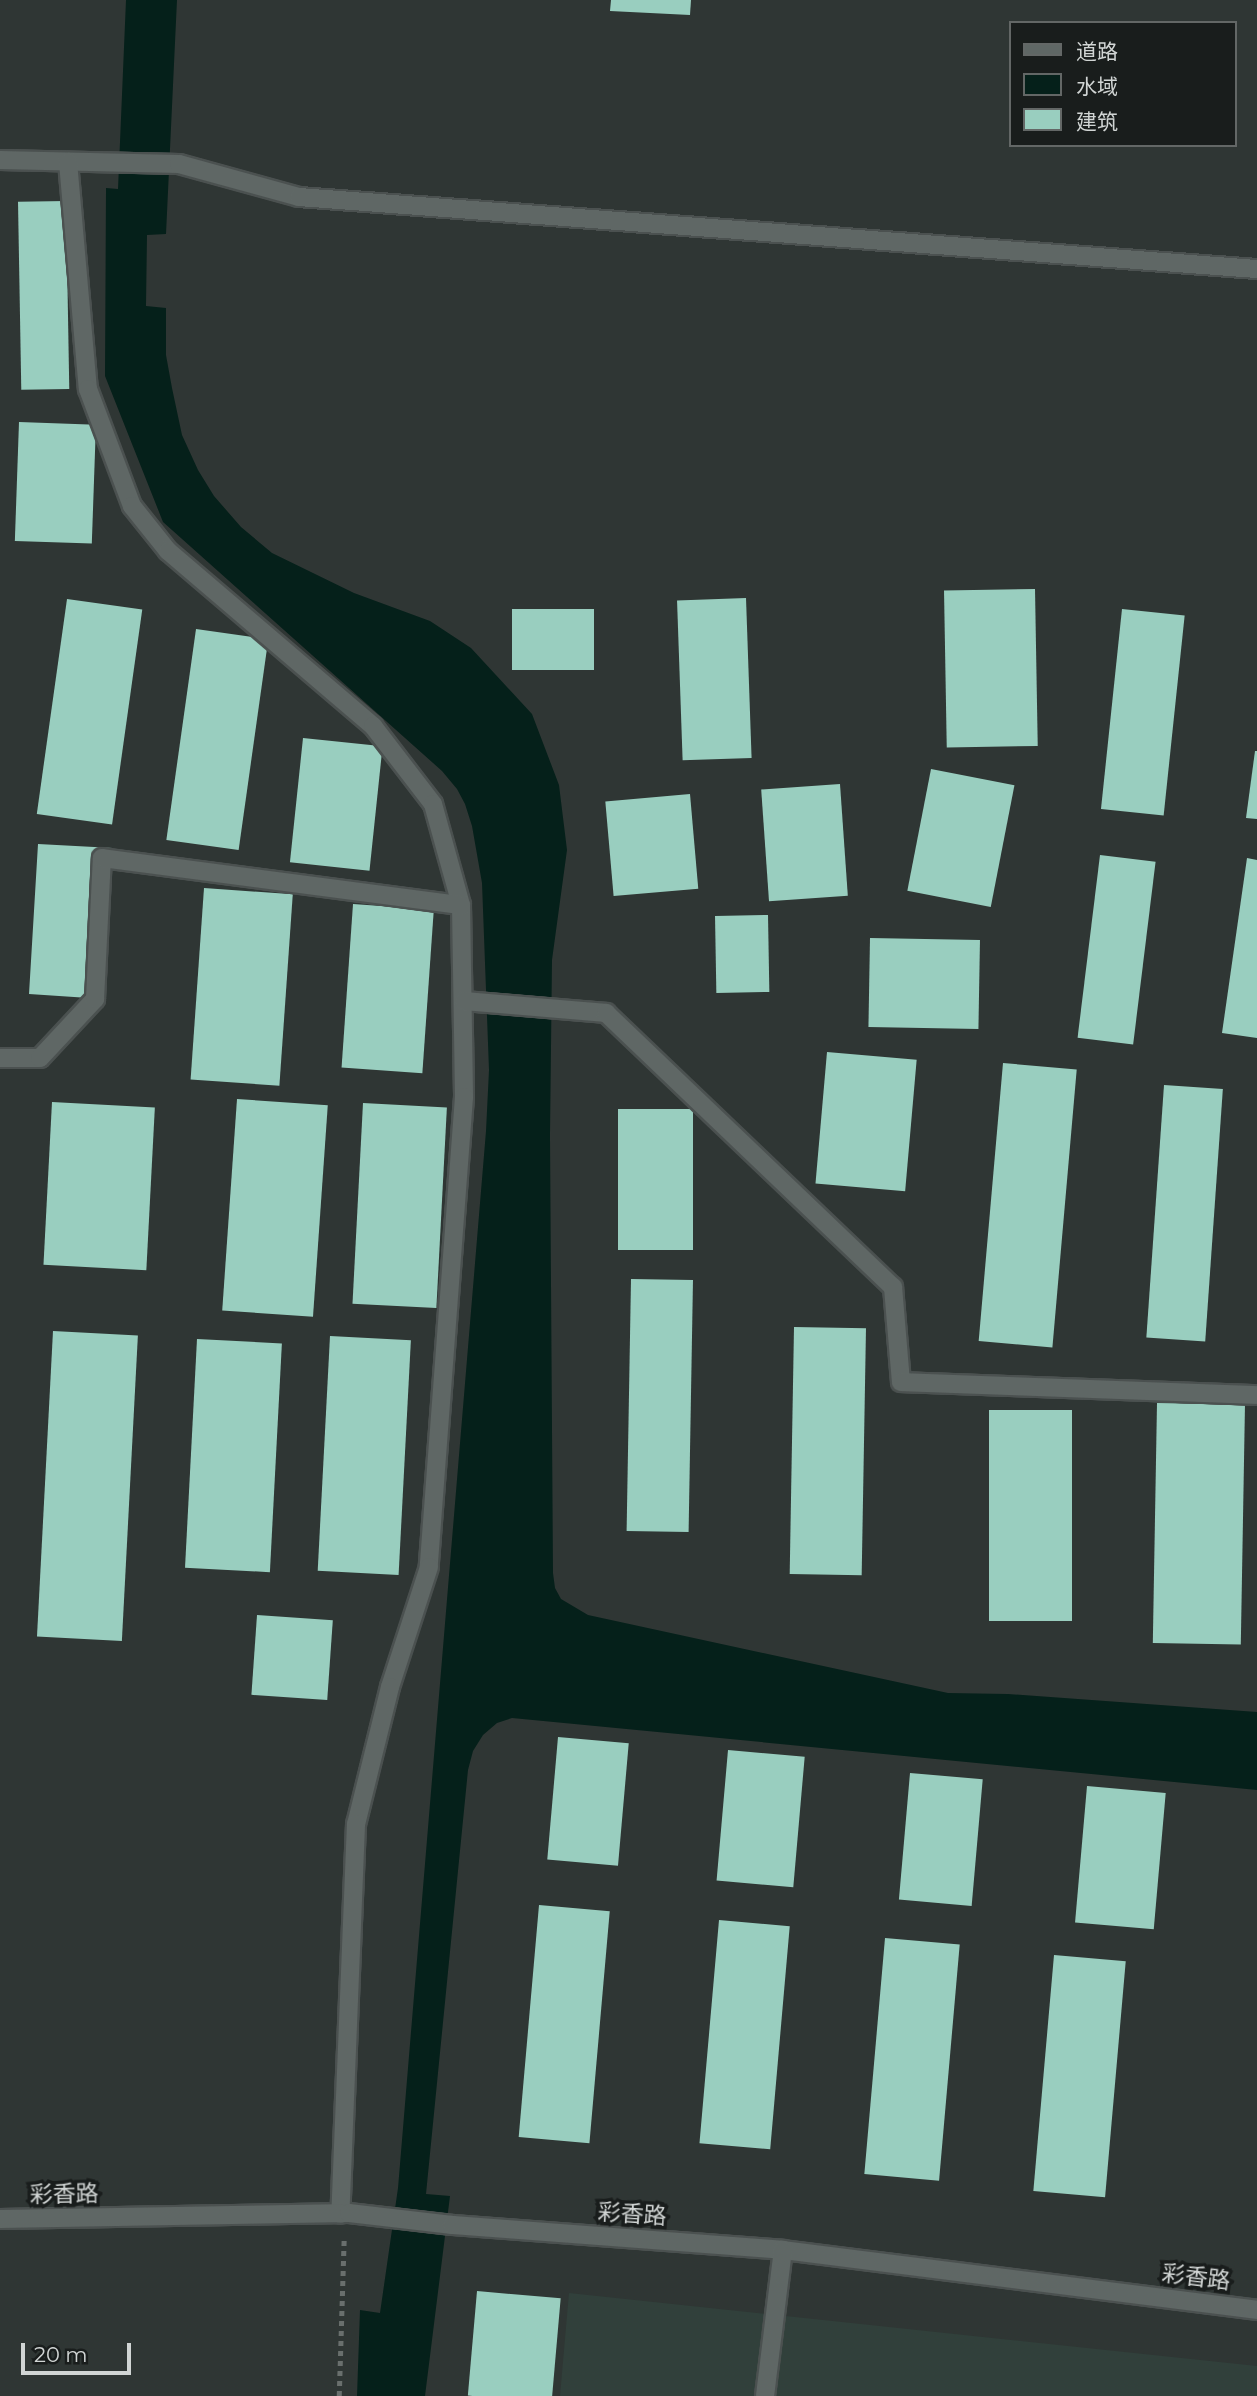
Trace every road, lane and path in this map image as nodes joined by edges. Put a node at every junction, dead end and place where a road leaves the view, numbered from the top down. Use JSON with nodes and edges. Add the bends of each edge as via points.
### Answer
{"nodes":[{"id":1,"x":0,"y":160,"type":"edge"},
{"id":2,"x":68,"y":162,"type":"junction"},
{"id":3,"x":1257,"y":269,"type":"edge"},
{"id":4,"x":461,"y":905,"type":"junction"},
{"id":5,"x":472,"y":1002,"type":"junction"},
{"id":6,"x":0,"y":1058,"type":"edge"},
{"id":7,"x":1257,"y":1395,"type":"edge"},
{"id":8,"x":345,"y":2214,"type":"junction"},
{"id":9,"x":0,"y":2219,"type":"edge"},
{"id":10,"x":783,"y":2250,"type":"junction"},
{"id":11,"x":1257,"y":2310,"type":"edge"},
{"id":12,"x":340,"y":2396,"type":"edge"},
{"id":13,"x":765,"y":2396,"type":"edge"}],
"edges":[{"from":1,"to":2,"type":"street"},
{"from":2,"to":3,"type":"street","via":[[179,164],[299,197]]},
{"from":2,"to":4,"type":"street","via":[[88,390],[132,506],[168,551],[373,726],[433,804]]},
{"from":4,"to":5,"type":"street"},
{"from":4,"to":6,"type":"street","via":[[102,858],[95,999],[40,1058]]},
{"from":5,"to":7,"type":"street","via":[[606,1013],[893,1287],[901,1382]]},
{"from":5,"to":8,"type":"street","via":[[429,1567],[390,1687],[356,1824]]},
{"from":8,"to":9,"type":"street","name":"彩香路"},
{"from":8,"to":10,"type":"street","name":"彩香路"},
{"from":8,"to":12,"type":"path"},
{"from":10,"to":11,"type":"street","name":"彩香路"},
{"from":10,"to":13,"type":"street"}]}
